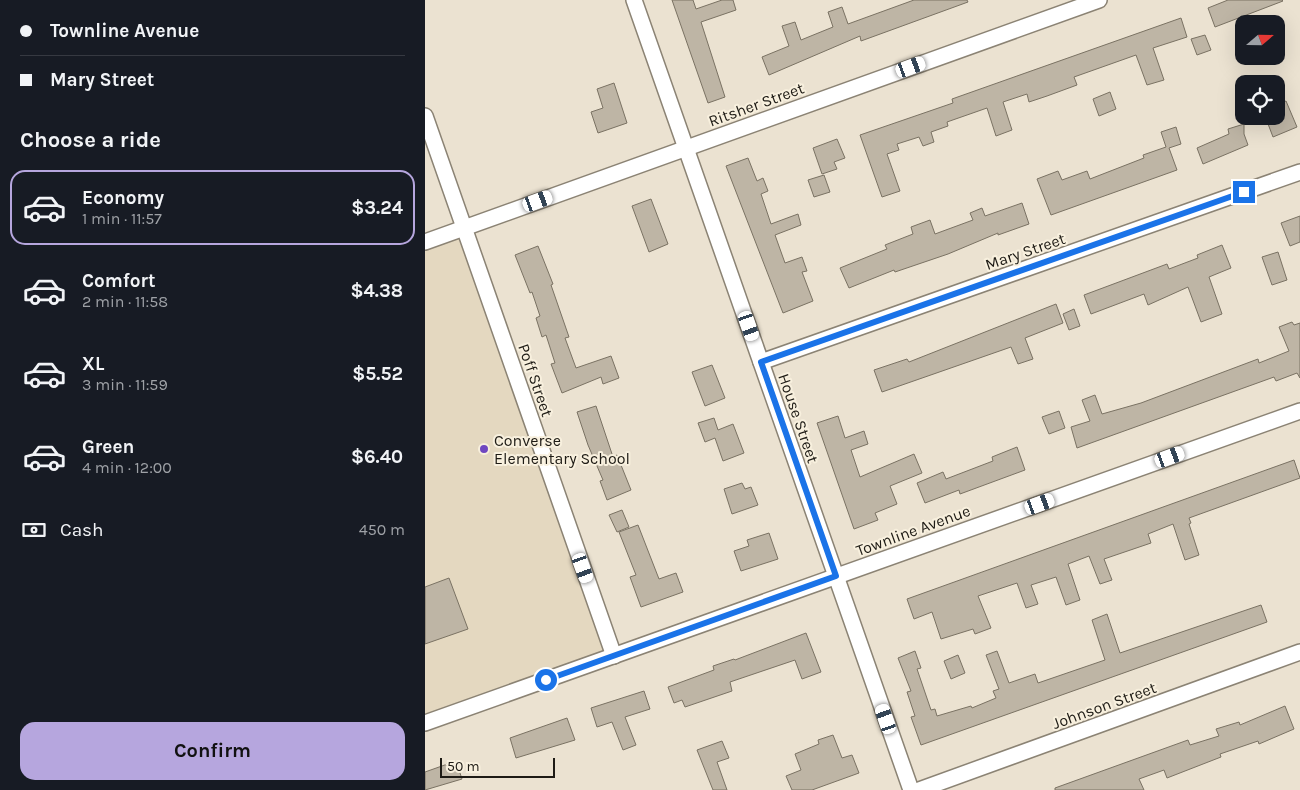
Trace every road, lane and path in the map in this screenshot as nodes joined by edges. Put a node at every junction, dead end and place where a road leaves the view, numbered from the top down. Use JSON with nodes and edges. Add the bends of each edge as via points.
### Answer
{"nodes":[{"id":1,"x":634,"y":0,"type":"edge"},
{"id":2,"x":1099,"y":0,"type":"edge"},
{"id":3,"x":425,"y":116,"type":"edge"},
{"id":4,"x":686,"y":148,"type":"junction"},
{"id":5,"x":1300,"y":172,"type":"edge"},
{"id":6,"x":465,"y":228,"type":"junction"},
{"id":7,"x":425,"y":242,"type":"edge"},
{"id":8,"x":761,"y":362,"type":"junction"},
{"id":9,"x":1300,"y":411,"type":"edge"},
{"id":10,"x":836,"y":576,"type":"junction"},
{"id":11,"x":1300,"y":652,"type":"edge"},
{"id":12,"x":615,"y":656,"type":"junction"},
{"id":13,"x":425,"y":723,"type":"edge"},
{"id":14,"x":911,"y":790,"type":"edge"},
{"id":15,"x":919,"y":790,"type":"edge"}],
"edges":[{"from":1,"to":4,"type":"street","name":"House Street"},
{"from":2,"to":4,"type":"street","name":"Ritsher Street"},
{"from":3,"to":6,"type":"street","name":"Poff Street"},
{"from":4,"to":6,"type":"street","name":"Ritsher Street"},
{"from":4,"to":8,"type":"street","name":"House Street"},
{"from":5,"to":8,"type":"street","name":"Mary Street"},
{"from":6,"to":7,"type":"street","name":"Ritsher Street"},
{"from":6,"to":12,"type":"street","name":"Poff Street"},
{"from":8,"to":10,"type":"street","name":"House Street"},
{"from":9,"to":10,"type":"street","name":"Townline Avenue"},
{"from":10,"to":12,"type":"street","name":"Townline Avenue"},
{"from":10,"to":14,"type":"street","name":"House Street"},
{"from":11,"to":15,"type":"street","name":"Johnson Street"},
{"from":12,"to":13,"type":"street","name":"Townline Avenue"}]}
